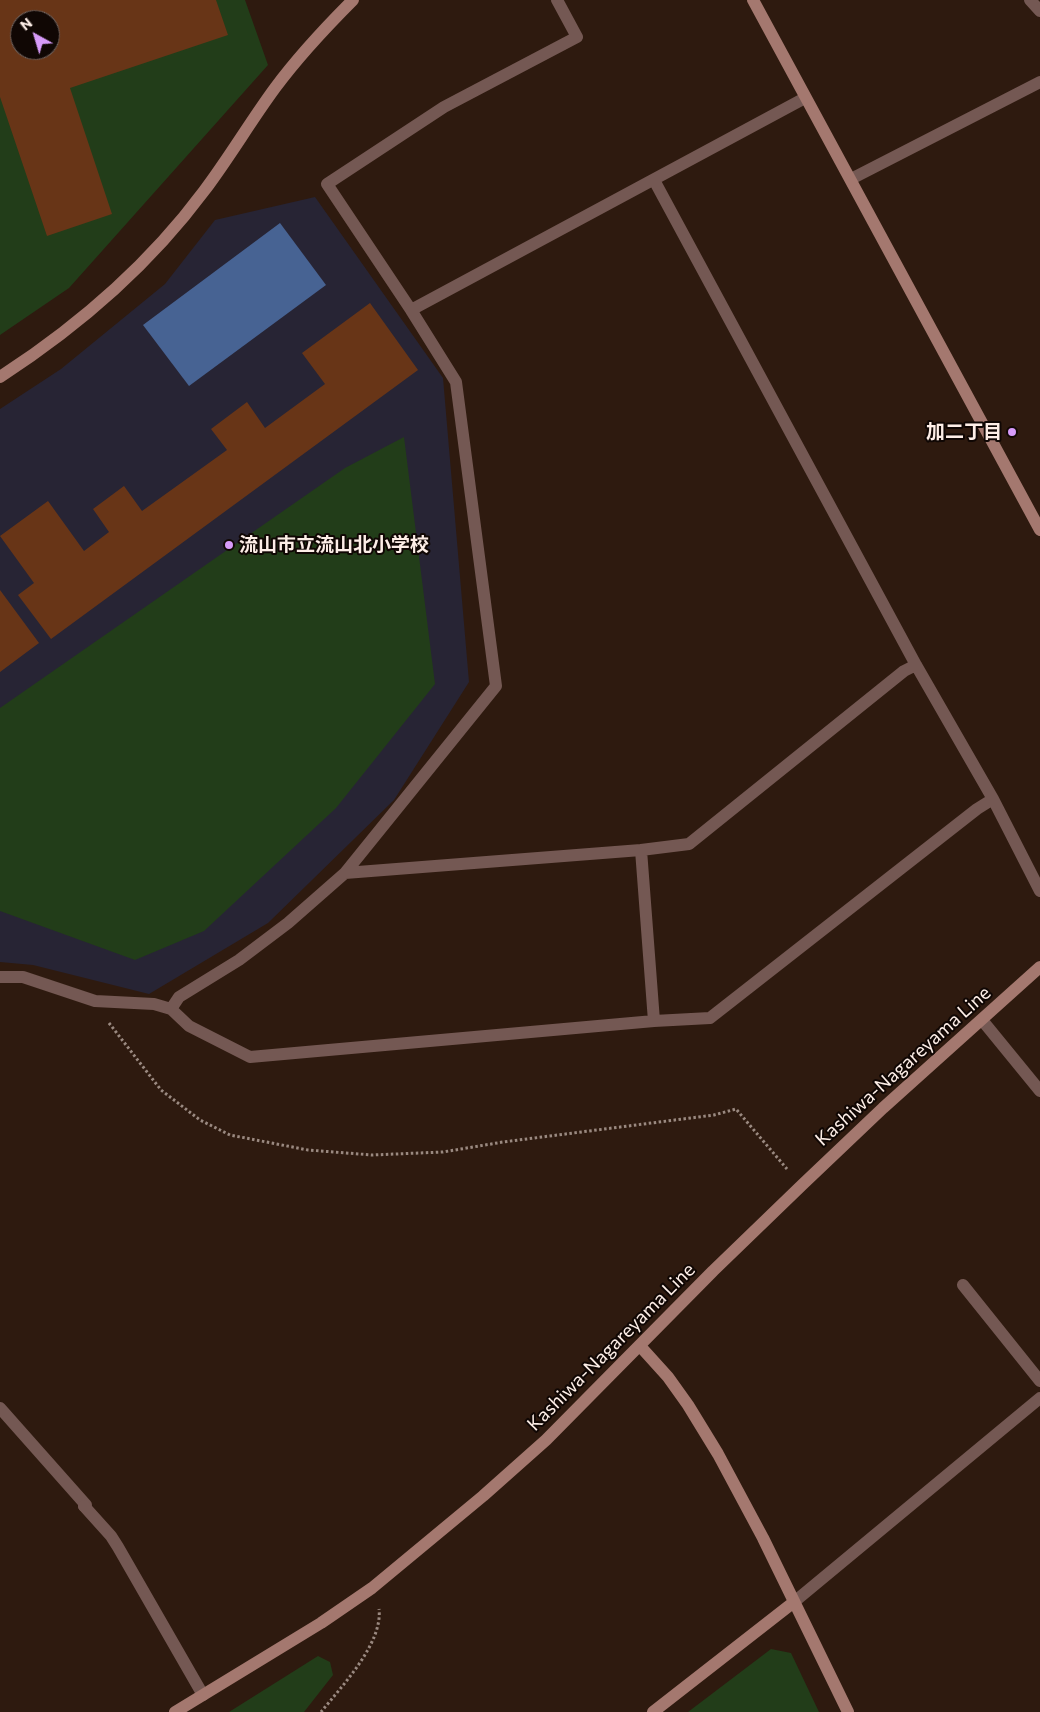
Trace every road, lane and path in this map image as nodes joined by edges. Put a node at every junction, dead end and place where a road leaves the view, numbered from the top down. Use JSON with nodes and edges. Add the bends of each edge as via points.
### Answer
{"nodes":[{"id":1,"x":353,"y":0,"type":"edge"},
{"id":2,"x":557,"y":0,"type":"edge"},
{"id":3,"x":754,"y":0,"type":"edge"},
{"id":4,"x":1030,"y":0,"type":"edge"},
{"id":5,"x":1040,"y":12,"type":"edge"},
{"id":6,"x":1040,"y":82,"type":"edge"},
{"id":7,"x":805,"y":98,"type":"junction"},
{"id":8,"x":851,"y":179,"type":"junction"},
{"id":9,"x":654,"y":180,"type":"junction"},
{"id":10,"x":411,"y":310,"type":"junction"},
{"id":11,"x":0,"y":377,"type":"edge"},
{"id":12,"x":1040,"y":530,"type":"edge"},
{"id":13,"x":916,"y":665,"type":"junction"},
{"id":14,"x":993,"y":800,"type":"junction"},
{"id":15,"x":641,"y":850,"type":"junction"},
{"id":16,"x":344,"y":873,"type":"junction"},
{"id":17,"x":1040,"y":891,"type":"edge"},
{"id":18,"x":1040,"y":967,"type":"edge"},
{"id":19,"x":0,"y":977,"type":"edge"},
{"id":20,"x":95,"y":1001,"type":"junction"},
{"id":21,"x":171,"y":1009,"type":"junction"},
{"id":22,"x":982,"y":1020,"type":"junction"},
{"id":23,"x":654,"y":1021,"type":"junction"},
{"id":24,"x":1040,"y":1091,"type":"edge"},
{"id":25,"x":787,"y":1169,"type":"dead end"},
{"id":26,"x":963,"y":1285,"type":"dead end"},
{"id":27,"x":640,"y":1346,"type":"junction"},
{"id":28,"x":1040,"y":1381,"type":"edge"},
{"id":29,"x":1040,"y":1398,"type":"edge"},
{"id":30,"x":0,"y":1408,"type":"edge"},
{"id":31,"x":372,"y":1588,"type":"junction"},
{"id":32,"x":794,"y":1602,"type":"junction"},
{"id":33,"x":203,"y":1695,"type":"junction"},
{"id":34,"x":175,"y":1712,"type":"edge"},
{"id":35,"x":321,"y":1712,"type":"edge"},
{"id":36,"x":652,"y":1712,"type":"edge"},
{"id":37,"x":848,"y":1712,"type":"edge"}],
"edges":[{"from":1,"to":11,"type":"street","via":[[276,87],[204,192],[159,246],[105,298]]},
{"from":2,"to":10,"type":"street","via":[[577,37],[444,107],[327,184]]},
{"from":3,"to":7,"type":"street"},
{"from":4,"to":5,"type":"street"},
{"from":6,"to":8,"type":"street"},
{"from":7,"to":8,"type":"street"},
{"from":7,"to":9,"type":"street"},
{"from":8,"to":12,"type":"street"},
{"from":9,"to":10,"type":"street"},
{"from":9,"to":13,"type":"street"},
{"from":10,"to":16,"type":"street","via":[[456,382],[496,686]]},
{"from":13,"to":14,"type":"street"},
{"from":13,"to":15,"type":"street","via":[[904,671],[689,844]]},
{"from":14,"to":17,"type":"street"},
{"from":14,"to":23,"type":"street","via":[[977,809],[710,1018]]},
{"from":15,"to":16,"type":"street"},
{"from":15,"to":23,"type":"street"},
{"from":16,"to":21,"type":"street","via":[[288,923],[239,960],[179,996]]},
{"from":18,"to":22,"type":"street","name":"Kashiwa-Nagareyama Line"},
{"from":19,"to":20,"type":"street","via":[[23,978]]},
{"from":20,"to":21,"type":"street","via":[[154,1004]]},
{"from":20,"to":25,"type":"path","via":[[162,1090],[200,1120],[230,1135],[308,1150],[345,1153],[443,1152],[714,1115],[736,1109]]},
{"from":21,"to":23,"type":"street","via":[[189,1026],[250,1057]]},
{"from":22,"to":24,"type":"street"},
{"from":22,"to":27,"type":"street","name":"Kashiwa-Nagareyama Line","via":[[802,1185]]},
{"from":26,"to":28,"type":"street"},
{"from":27,"to":31,"type":"street","name":"Kashiwa-Nagareyama Line","via":[[546,1440]]},
{"from":27,"to":32,"type":"street","via":[[668,1377],[718,1454]]},
{"from":29,"to":32,"type":"street"},
{"from":30,"to":33,"type":"street","via":[[111,1536]]},
{"from":31,"to":33,"type":"street","name":"Kashiwa-Nagareyama Line"},
{"from":31,"to":35,"type":"path","via":[[380,1622],[366,1655]]},
{"from":32,"to":36,"type":"street"},
{"from":32,"to":37,"type":"street"},
{"from":33,"to":34,"type":"street","name":"Kashiwa-Nagareyama Line"}]}
